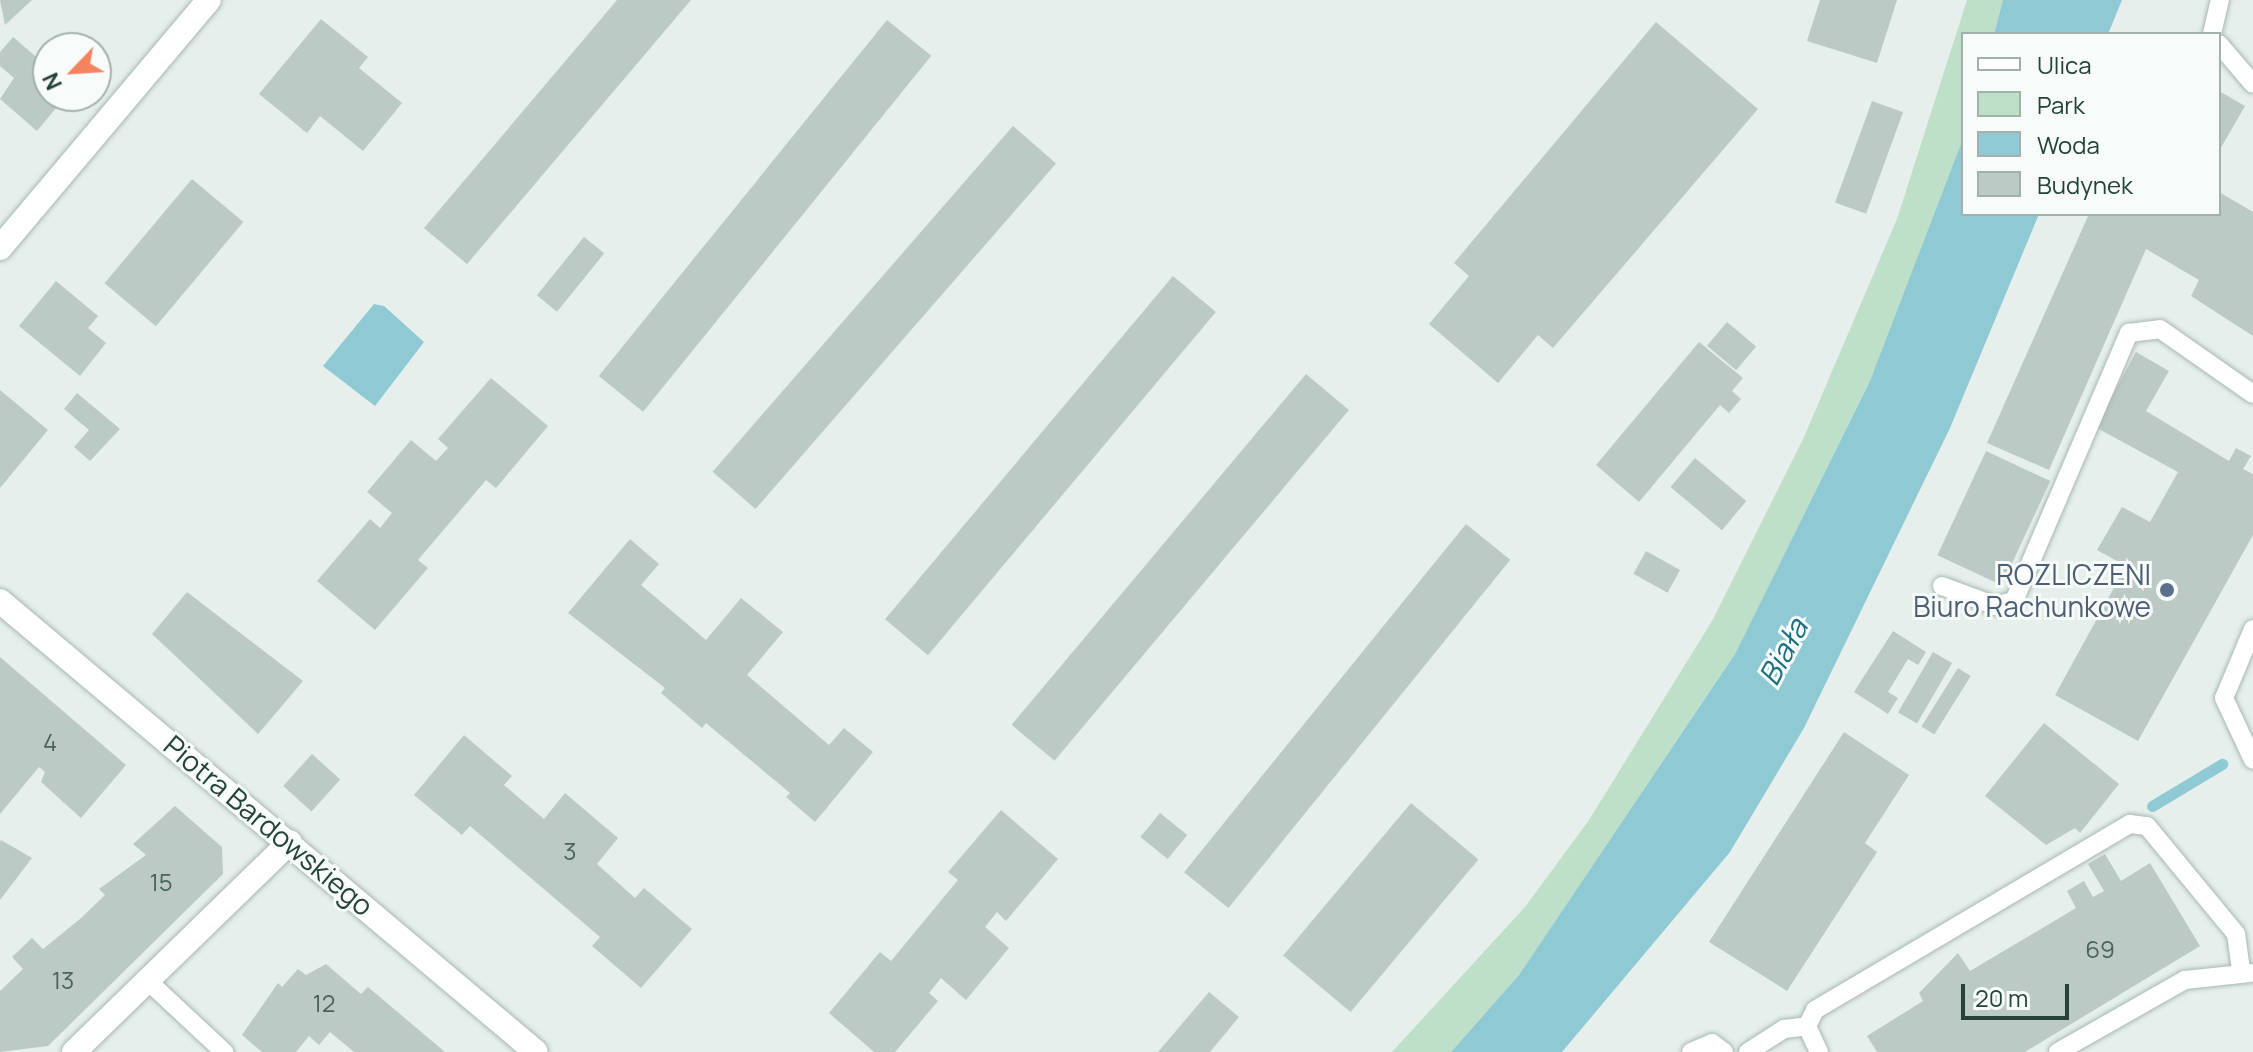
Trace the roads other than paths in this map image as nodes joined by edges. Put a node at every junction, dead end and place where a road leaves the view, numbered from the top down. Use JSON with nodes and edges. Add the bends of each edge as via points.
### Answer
{"nodes":[{"id":1,"x":209,"y":0,"type":"edge"},
{"id":2,"x":2220,"y":0,"type":"edge"},
{"id":3,"x":2212,"y":32,"type":"edge"},
{"id":4,"x":2221,"y":46,"type":"edge"},
{"id":5,"x":2253,"y":84,"type":"edge"},
{"id":6,"x":0,"y":248,"type":"edge"},
{"id":7,"x":2253,"y":394,"type":"edge"},
{"id":8,"x":1942,"y":586,"type":"dead end"},
{"id":9,"x":0,"y":601,"type":"edge"},
{"id":10,"x":2253,"y":629,"type":"edge"},
{"id":11,"x":2253,"y":760,"type":"edge"},
{"id":12,"x":290,"y":842,"type":"junction"},
{"id":13,"x":2247,"y":972,"type":"edge"},
{"id":14,"x":149,"y":982,"type":"junction"},
{"id":15,"x":1807,"y":1026,"type":"junction"},
{"id":16,"x":528,"y":1050,"type":"edge"},
{"id":17,"x":74,"y":1052,"type":"edge"},
{"id":18,"x":224,"y":1052,"type":"edge"},
{"id":19,"x":1691,"y":1052,"type":"edge"},
{"id":20,"x":1724,"y":1052,"type":"edge"},
{"id":21,"x":1748,"y":1052,"type":"edge"},
{"id":22,"x":1819,"y":1052,"type":"edge"},
{"id":23,"x":2058,"y":1052,"type":"edge"}],
"edges":[{"from":1,"to":6,"type":"street"},
{"from":2,"to":3,"type":"lane"},
{"from":4,"to":5,"type":"lane"},
{"from":7,"to":8,"type":"lane","via":[[2160,329],[2129,333],[2014,601],[1996,606]]},
{"from":9,"to":12,"type":"street","name":"Piotra Bardowskiego"},
{"from":10,"to":11,"type":"lane","via":[[2224,698]]},
{"from":12,"to":14,"type":"street"},
{"from":12,"to":16,"type":"street","name":"Piotra Bardowskiego"},
{"from":13,"to":15,"type":"lane","via":[[2236,934],[2147,826],[2130,824],[1815,1010]]},
{"from":13,"to":23,"type":"lane","via":[[2204,974],[2160,991]]},
{"from":14,"to":17,"type":"street"},
{"from":14,"to":18,"type":"lane"},
{"from":15,"to":21,"type":"lane","via":[[1784,1029]]},
{"from":15,"to":22,"type":"lane"},
{"from":19,"to":20,"type":"lane","via":[[1712,1043]]}]}
